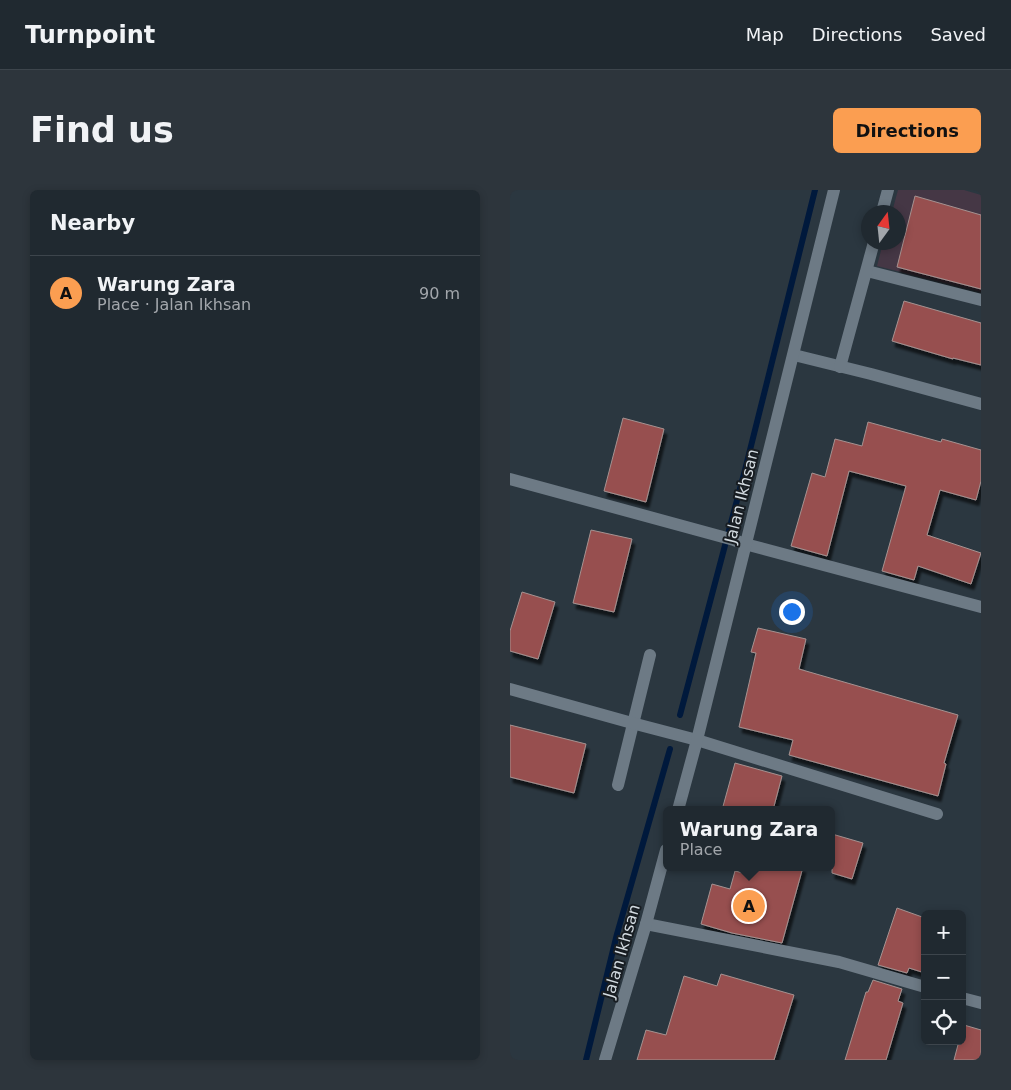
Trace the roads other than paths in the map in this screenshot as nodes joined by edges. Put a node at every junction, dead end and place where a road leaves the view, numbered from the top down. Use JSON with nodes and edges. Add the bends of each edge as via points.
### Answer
{"nodes":[{"id":1,"x":834,"y":190,"type":"edge"},
{"id":2,"x":888,"y":190,"type":"edge"},
{"id":3,"x":884,"y":205,"type":"edge"},
{"id":4,"x":872,"y":250,"type":"edge"},
{"id":5,"x":867,"y":271,"type":"junction"},
{"id":6,"x":981,"y":300,"type":"edge"},
{"id":7,"x":794,"y":355,"type":"junction"},
{"id":8,"x":840,"y":367,"type":"junction"},
{"id":9,"x":981,"y":404,"type":"edge"},
{"id":10,"x":510,"y":479,"type":"edge"},
{"id":11,"x":740,"y":542,"type":"junction"},
{"id":12,"x":981,"y":607,"type":"edge"},
{"id":13,"x":650,"y":655,"type":"dead end"},
{"id":14,"x":510,"y":689,"type":"edge"},
{"id":15,"x":632,"y":723,"type":"junction"},
{"id":16,"x":697,"y":740,"type":"junction"},
{"id":17,"x":618,"y":785,"type":"dead end"},
{"id":18,"x":679,"y":806,"type":"edge"},
{"id":19,"x":937,"y":814,"type":"dead end"},
{"id":20,"x":663,"y":861,"type":"edge"},
{"id":21,"x":646,"y":924,"type":"junction"},
{"id":22,"x":921,"y":986,"type":"edge"},
{"id":23,"x":966,"y":999,"type":"edge"},
{"id":24,"x":981,"y":1003,"type":"edge"},
{"id":25,"x":605,"y":1060,"type":"edge"}],
"edges":[{"from":1,"to":7,"type":"street","name":"Jalan Ikhsan"},
{"from":2,"to":3,"type":"street"},
{"from":4,"to":5,"type":"street"},
{"from":5,"to":6,"type":"street"},
{"from":5,"to":8,"type":"street"},
{"from":7,"to":8,"type":"street"},
{"from":7,"to":11,"type":"street","name":"Jalan Ikhsan"},
{"from":8,"to":9,"type":"street"},
{"from":10,"to":11,"type":"street"},
{"from":11,"to":12,"type":"street"},
{"from":11,"to":16,"type":"street","name":"Jalan Ikhsan"},
{"from":13,"to":15,"type":"street"},
{"from":14,"to":15,"type":"street"},
{"from":15,"to":16,"type":"street"},
{"from":15,"to":17,"type":"street"},
{"from":16,"to":18,"type":"street","name":"Jalan Ikhsan"},
{"from":16,"to":19,"type":"street"},
{"from":20,"to":21,"type":"street","name":"Jalan Ikhsan"},
{"from":21,"to":22,"type":"street","via":[[839,962]]},
{"from":21,"to":25,"type":"street","name":"Jalan Ikhsan"},
{"from":23,"to":24,"type":"street"}]}
